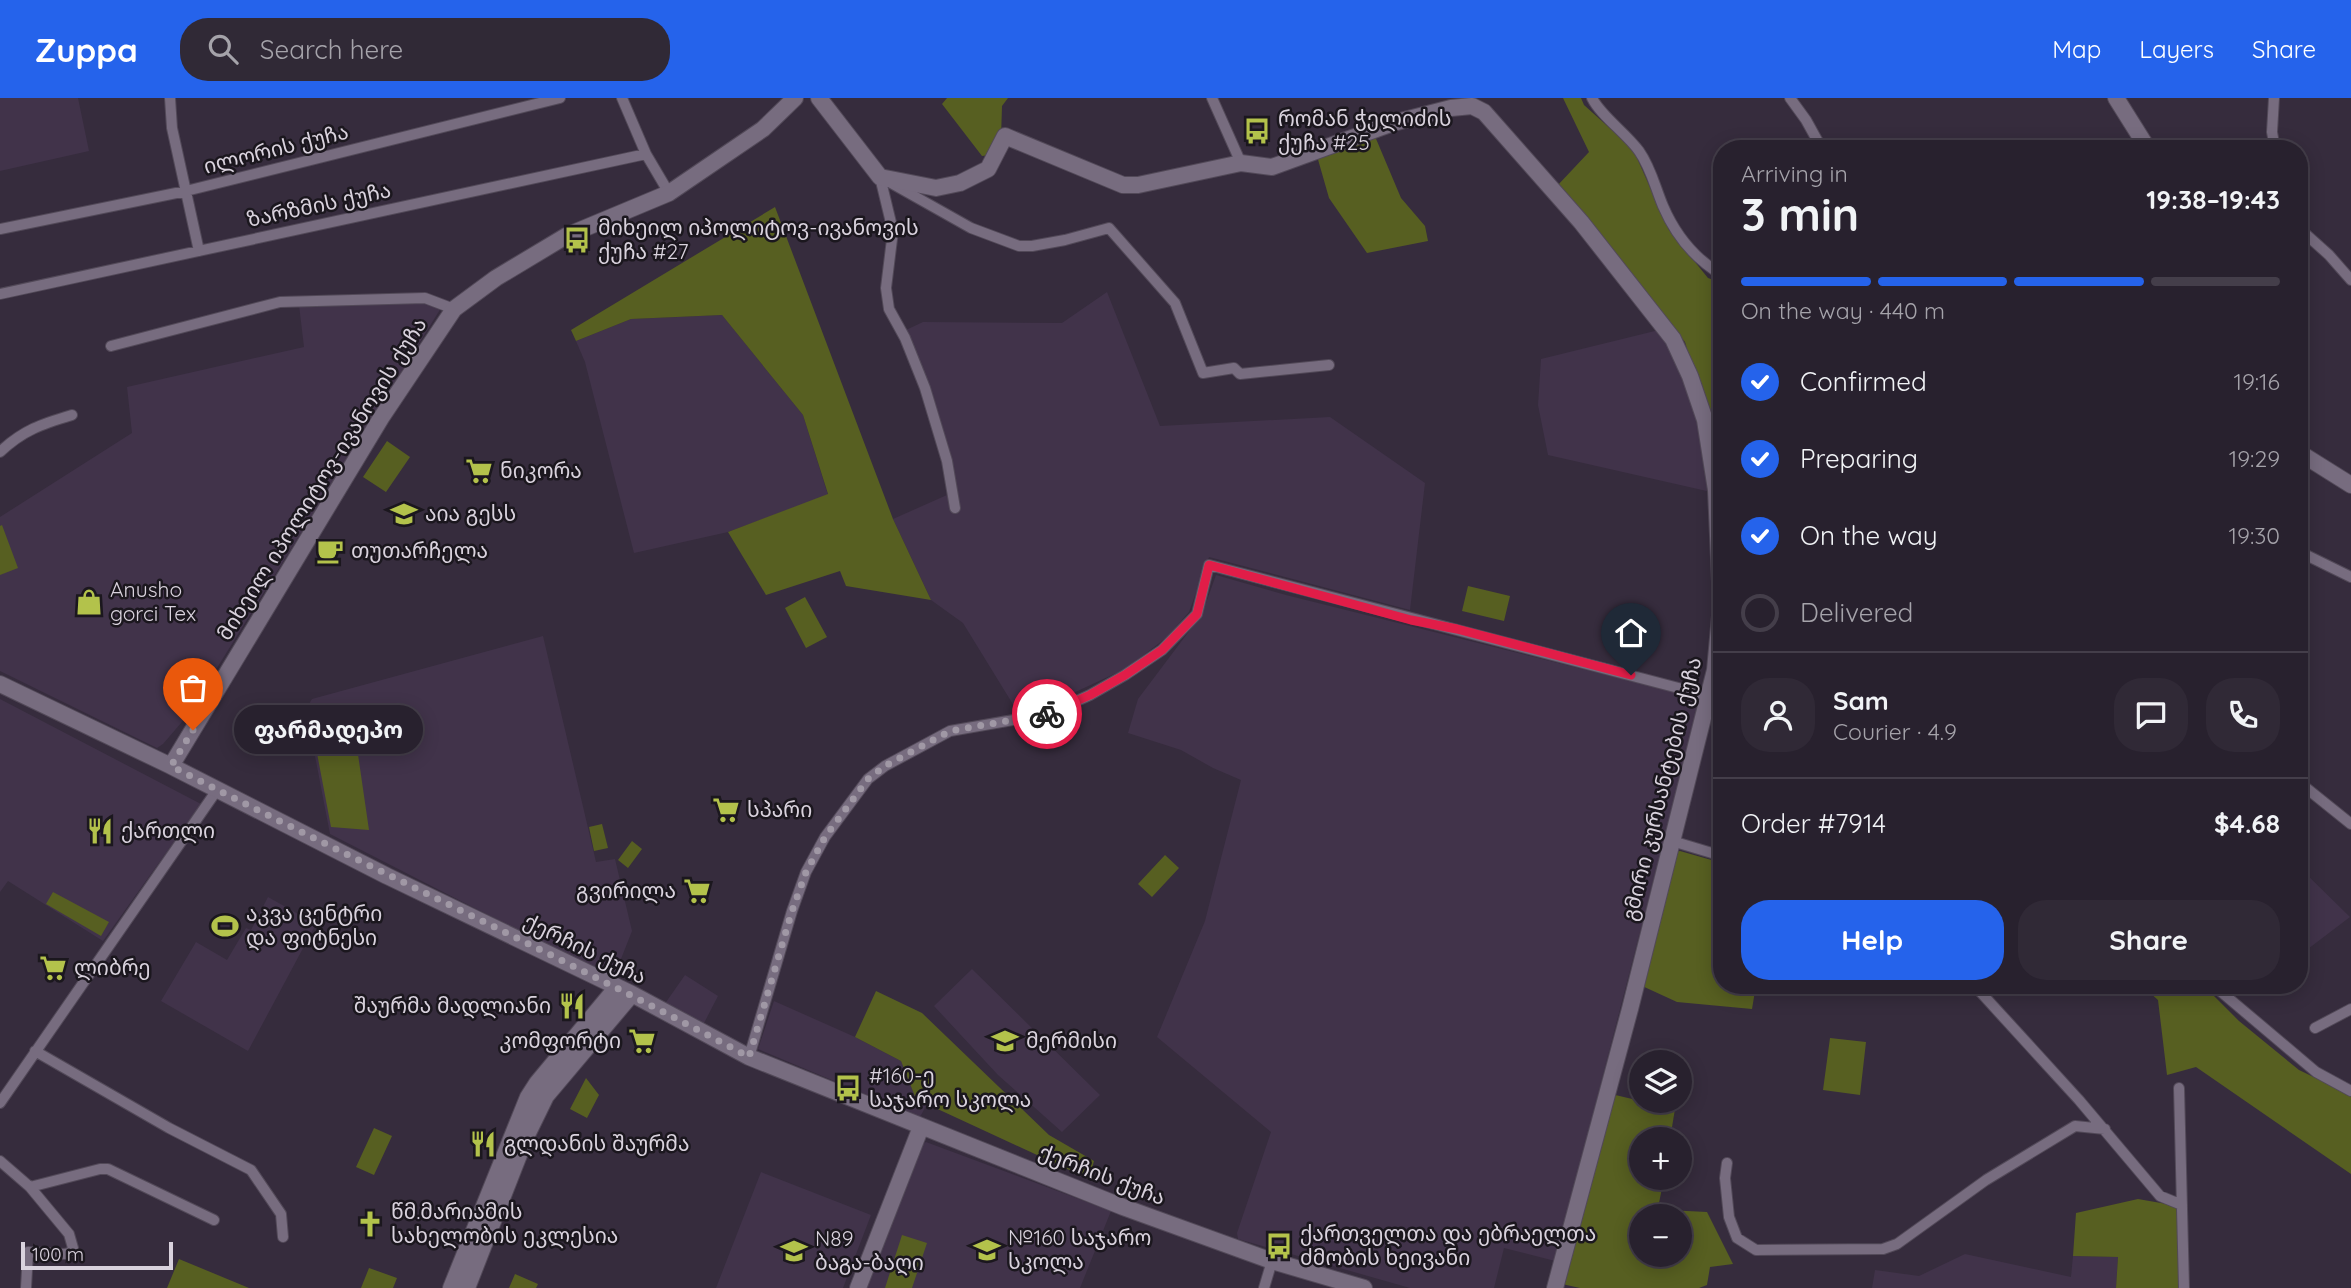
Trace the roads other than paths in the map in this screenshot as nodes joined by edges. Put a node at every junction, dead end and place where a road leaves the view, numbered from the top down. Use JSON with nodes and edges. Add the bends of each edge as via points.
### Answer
{"nodes":[{"id":1,"x":170,"y":98,"type":"edge"},
{"id":2,"x":560,"y":98,"type":"edge"},
{"id":3,"x":622,"y":98,"type":"edge"},
{"id":4,"x":795,"y":98,"type":"edge"},
{"id":5,"x":819,"y":98,"type":"edge"},
{"id":6,"x":1212,"y":98,"type":"edge"},
{"id":7,"x":1592,"y":98,"type":"edge"},
{"id":8,"x":1790,"y":98,"type":"edge"},
{"id":9,"x":2116,"y":98,"type":"edge"},
{"id":10,"x":2274,"y":98,"type":"edge"},
{"id":11,"x":1481,"y":105,"type":"edge"},
{"id":12,"x":1817,"y":140,"type":"edge"},
{"id":13,"x":2142,"y":140,"type":"edge"},
{"id":14,"x":2273,"y":140,"type":"edge"},
{"id":15,"x":646,"y":154,"type":"junction"},
{"id":16,"x":1241,"y":163,"type":"junction"},
{"id":17,"x":880,"y":177,"type":"junction"},
{"id":18,"x":186,"y":191,"type":"junction"},
{"id":19,"x":669,"y":193,"type":"junction"},
{"id":20,"x":0,"y":229,"type":"edge"},
{"id":21,"x":2308,"y":236,"type":"edge"},
{"id":22,"x":199,"y":251,"type":"junction"},
{"id":23,"x":1713,"y":269,"type":"edge"},
{"id":24,"x":2351,"y":280,"type":"edge"},
{"id":25,"x":0,"y":294,"type":"edge"},
{"id":26,"x":454,"y":309,"type":"junction"},
{"id":27,"x":111,"y":346,"type":"dead end"},
{"id":28,"x":1329,"y":365,"type":"dead end"},
{"id":29,"x":72,"y":415,"type":"dead end"},
{"id":30,"x":0,"y":452,"type":"edge"},
{"id":31,"x":2308,"y":458,"type":"edge"},
{"id":32,"x":1713,"y":471,"type":"edge"},
{"id":33,"x":2351,"y":485,"type":"edge"},
{"id":34,"x":955,"y":508,"type":"dead end"},
{"id":35,"x":2308,"y":556,"type":"edge"},
{"id":36,"x":2351,"y":577,"type":"edge"},
{"id":37,"x":1713,"y":679,"type":"edge"},
{"id":38,"x":0,"y":684,"type":"edge"},
{"id":39,"x":1709,"y":696,"type":"junction"},
{"id":40,"x":171,"y":766,"type":"junction"},
{"id":41,"x":2308,"y":789,"type":"edge"},
{"id":42,"x":216,"y":790,"type":"junction"},
{"id":43,"x":2351,"y":824,"type":"edge"},
{"id":44,"x":1672,"y":841,"type":"junction"},
{"id":45,"x":1713,"y":853,"type":"edge"},
{"id":46,"x":624,"y":991,"type":"junction"},
{"id":47,"x":1982,"y":994,"type":"edge"},
{"id":48,"x":2224,"y":994,"type":"edge"},
{"id":49,"x":2351,"y":1009,"type":"edge"},
{"id":50,"x":2315,"y":1028,"type":"dead end"},
{"id":51,"x":35,"y":1052,"type":"junction"},
{"id":52,"x":749,"y":1057,"type":"junction"},
{"id":53,"x":2179,"y":1088,"type":"dead end"},
{"id":54,"x":2351,"y":1091,"type":"edge"},
{"id":55,"x":2080,"y":1100,"type":"junction"},
{"id":56,"x":0,"y":1103,"type":"edge"},
{"id":57,"x":2075,"y":1126,"type":"junction"},
{"id":58,"x":920,"y":1127,"type":"junction"},
{"id":59,"x":2105,"y":1129,"type":"junction"},
{"id":60,"x":0,"y":1161,"type":"edge"},
{"id":61,"x":1727,"y":1163,"type":"dead end"},
{"id":62,"x":30,"y":1187,"type":"junction"},
{"id":63,"x":2182,"y":1205,"type":"junction"},
{"id":64,"x":489,"y":1212,"type":"junction"},
{"id":65,"x":214,"y":1220,"type":"dead end"},
{"id":66,"x":283,"y":1237,"type":"dead end"},
{"id":67,"x":1272,"y":1261,"type":"junction"},
{"id":68,"x":26,"y":1288,"type":"edge"},
{"id":69,"x":451,"y":1288,"type":"edge"},
{"id":70,"x":467,"y":1288,"type":"edge"},
{"id":71,"x":858,"y":1288,"type":"edge"},
{"id":72,"x":1264,"y":1288,"type":"edge"},
{"id":73,"x":1364,"y":1288,"type":"edge"},
{"id":74,"x":1555,"y":1288,"type":"edge"},
{"id":75,"x":2184,"y":1288,"type":"edge"}],
"edges":[{"from":1,"to":18,"type":"street"},
{"from":2,"to":18,"type":"street","name":"ილორის ქუჩა"},
{"from":3,"to":15,"type":"street"},
{"from":4,"to":19,"type":"street","name":"მიხეილ იპოლიტოვ-ივანოვის ქუჩა","via":[[763,129]]},
{"from":5,"to":17,"type":"street"},
{"from":6,"to":16,"type":"street"},
{"from":7,"to":23,"type":"street","via":[[1640,152],[1679,236]]},
{"from":8,"to":12,"type":"street"},
{"from":9,"to":13,"type":"street"},
{"from":10,"to":14,"type":"street"},
{"from":11,"to":16,"type":"street","via":[[1393,123],[1272,167]]},
{"from":11,"to":32,"type":"street","name":"გმირი კურსანტების ქუჩა","via":[[1673,339],[1705,421]]},
{"from":15,"to":19,"type":"street"},
{"from":15,"to":22,"type":"street","name":"ზარზმის ქუჩა"},
{"from":16,"to":17,"type":"street","via":[[1123,185],[1005,136],[988,169],[960,183],[936,188]]},
{"from":17,"to":28,"type":"street","via":[[971,228],[1019,246],[1109,228],[1175,303],[1203,373]]},
{"from":17,"to":34,"type":"street","via":[[893,231],[886,288],[889,309],[925,388],[947,461]]},
{"from":18,"to":20,"type":"street","name":"ილორის ქუჩა"},
{"from":18,"to":22,"type":"street"},
{"from":19,"to":26,"type":"street","name":"მიხეილ იპოლიტოვ-ივანოვის ქუჩა","via":[[566,236]]},
{"from":21,"to":24,"type":"street"},
{"from":22,"to":25,"type":"street","name":"ზარზმის ქუჩა"},
{"from":26,"to":27,"type":"street","via":[[425,298],[280,302]]},
{"from":26,"to":40,"type":"street","name":"მიხეილ იპოლიტოვ-ივანოვის ქუჩა","via":[[381,418]]},
{"from":29,"to":30,"type":"street","via":[[33,427]]},
{"from":31,"to":33,"type":"street"},
{"from":35,"to":36,"type":"street"},
{"from":37,"to":39,"type":"street","name":"გმირი კურსანტების ქუჩა"},
{"from":38,"to":40,"type":"street","name":"ქერჩის ქუჩა"},
{"from":39,"to":44,"type":"street","name":"გმირი კურსანტების ქუჩა"},
{"from":39,"to":52,"type":"street","via":[[1209,565],[1197,614],[1162,650],[1125,675],[1048,713],[950,731],[868,779],[825,837],[806,872]]},
{"from":40,"to":42,"type":"street","name":"ქერჩის ქუჩა"},
{"from":41,"to":43,"type":"street"},
{"from":42,"to":46,"type":"street","name":"ქერჩის ქუჩა"},
{"from":42,"to":51,"type":"street"},
{"from":44,"to":45,"type":"street"},
{"from":44,"to":74,"type":"street","name":"გმირი კურსანტების ქუჩა"},
{"from":46,"to":52,"type":"street","name":"ქერჩის ქუჩა"},
{"from":46,"to":64,"type":"street","via":[[519,1135]]},
{"from":47,"to":55,"type":"street"},
{"from":48,"to":54,"type":"street","via":[[2316,1072]]},
{"from":49,"to":50,"type":"street"},
{"from":51,"to":56,"type":"street"},
{"from":51,"to":66,"type":"street","via":[[251,1170],[281,1214]]},
{"from":52,"to":58,"type":"street","name":"ქერჩის ქუჩა"},
{"from":53,"to":63,"type":"street"},
{"from":55,"to":57,"type":"street"},
{"from":55,"to":59,"type":"street"},
{"from":57,"to":59,"type":"street"},
{"from":57,"to":61,"type":"street","via":[[1884,1249],[1756,1250],[1737,1238],[1729,1217]]},
{"from":58,"to":67,"type":"street","name":"ქერჩის ქუჩა"},
{"from":58,"to":71,"type":"street"},
{"from":59,"to":63,"type":"street","via":[[2160,1196]]},
{"from":60,"to":62,"type":"street"},
{"from":62,"to":65,"type":"street","via":[[108,1169]]},
{"from":62,"to":68,"type":"street","via":[[69,1234],[73,1248],[65,1254],[30,1251]]},
{"from":63,"to":75,"type":"street"},
{"from":64,"to":69,"type":"street"},
{"from":64,"to":70,"type":"street"},
{"from":67,"to":72,"type":"street"},
{"from":67,"to":73,"type":"street","name":"ქერჩის ქუჩა"}]}
